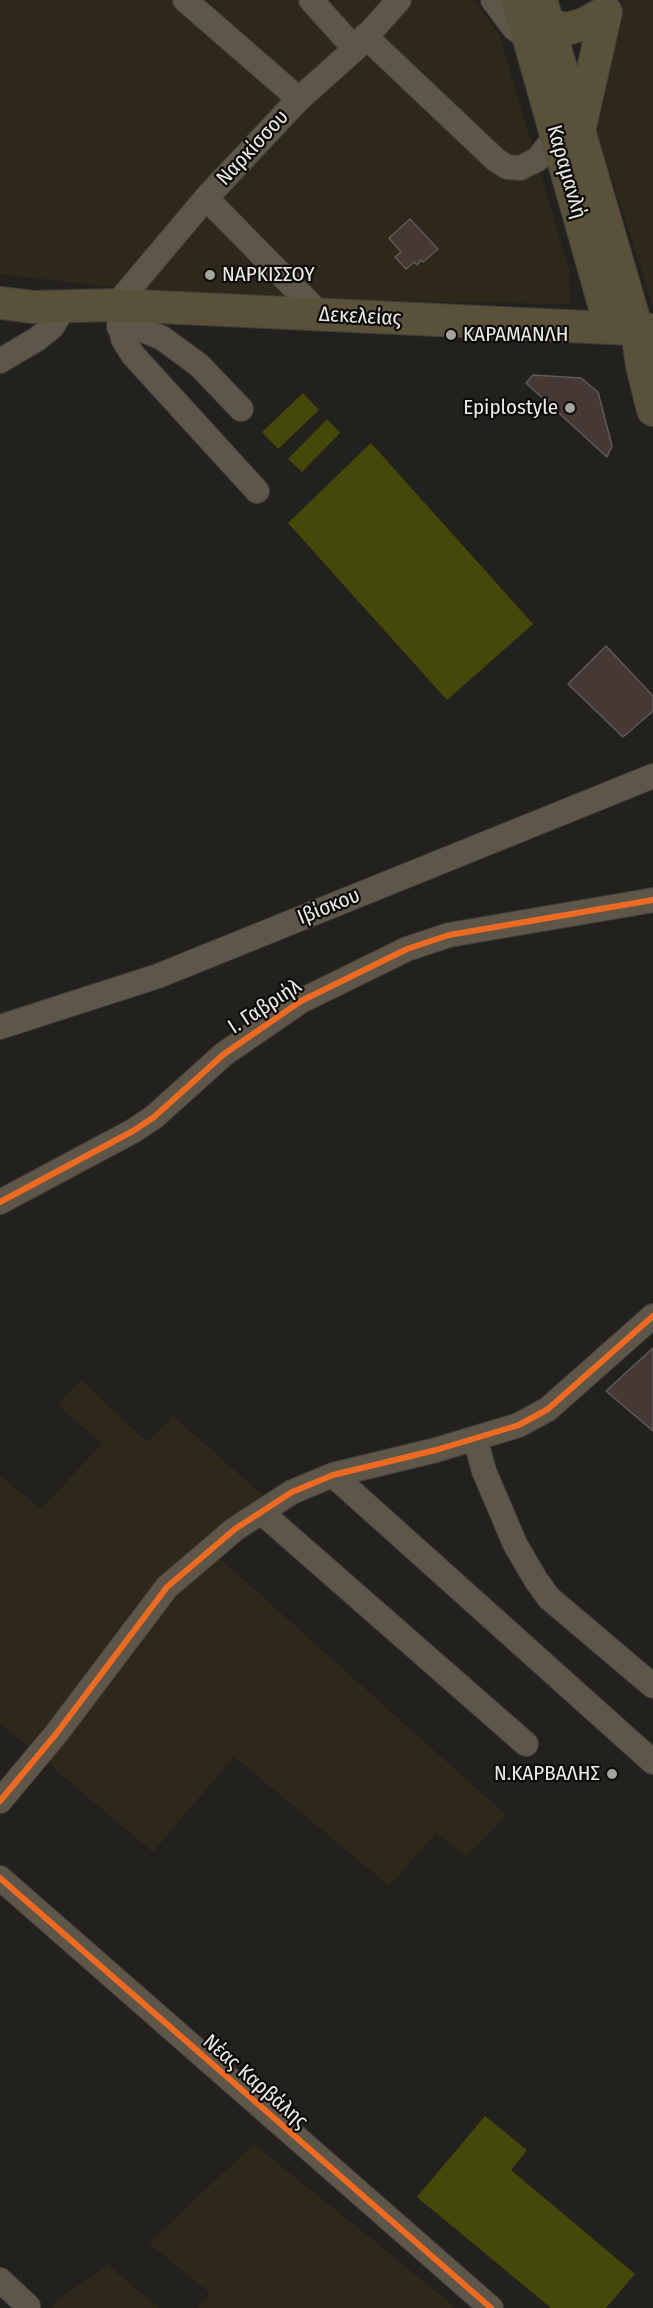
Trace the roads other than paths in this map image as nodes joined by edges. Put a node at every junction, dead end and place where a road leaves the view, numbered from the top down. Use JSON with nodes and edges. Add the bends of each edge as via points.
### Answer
{"nodes":[{"id":1,"x":185,"y":0,"type":"edge"},
{"id":2,"x":311,"y":0,"type":"edge"},
{"id":3,"x":493,"y":0,"type":"edge"},
{"id":4,"x":518,"y":0,"type":"edge"},
{"id":5,"x":386,"y":4,"type":"edge"},
{"id":6,"x":608,"y":6,"type":"edge"},
{"id":7,"x":540,"y":21,"type":"edge"},
{"id":8,"x":360,"y":43,"type":"junction"},
{"id":9,"x":299,"y":99,"type":"junction"},
{"id":10,"x":567,"y":133,"type":"junction"},
{"id":11,"x":206,"y":198,"type":"junction"},
{"id":12,"x":0,"y":292,"type":"edge"},
{"id":13,"x":0,"y":303,"type":"edge"},
{"id":14,"x":66,"y":304,"type":"junction"},
{"id":15,"x":321,"y":315,"type":"junction"},
{"id":16,"x":117,"y":316,"type":"junction"},
{"id":17,"x":645,"y":330,"type":"edge"},
{"id":18,"x":0,"y":361,"type":"edge"},
{"id":19,"x":241,"y":409,"type":"dead end"},
{"id":20,"x":653,"y":410,"type":"edge"},
{"id":21,"x":257,"y":491,"type":"dead end"},
{"id":22,"x":653,"y":776,"type":"edge"},
{"id":23,"x":653,"y":900,"type":"edge"},
{"id":24,"x":2,"y":1022,"type":"edge"},
{"id":25,"x":0,"y":1202,"type":"edge"},
{"id":26,"x":653,"y":1316,"type":"edge"},
{"id":27,"x":475,"y":1438,"type":"junction"},
{"id":28,"x":333,"y":1475,"type":"junction"},
{"id":29,"x":261,"y":1512,"type":"junction"},
{"id":30,"x":653,"y":1686,"type":"edge"},
{"id":31,"x":526,"y":1744,"type":"dead end"},
{"id":32,"x":653,"y":1762,"type":"edge"},
{"id":33,"x":0,"y":1801,"type":"edge"},
{"id":34,"x":0,"y":1878,"type":"edge"},
{"id":35,"x":0,"y":2280,"type":"edge"},
{"id":36,"x":28,"y":2306,"type":"dead end"},
{"id":37,"x":491,"y":2308,"type":"edge"}],
"edges":[{"from":1,"to":9,"type":"street"},
{"from":2,"to":8,"type":"street"},
{"from":3,"to":7,"type":"street","via":[[514,28]]},
{"from":4,"to":7,"type":"main road","name":"Καραμανλή"},
{"from":5,"to":8,"type":"street","name":"Ναρκίσσου"},
{"from":6,"to":7,"type":"main road","via":[[584,24],[567,29]]},
{"from":6,"to":10,"type":"main road"},
{"from":7,"to":10,"type":"main road","name":"Καραμανλή"},
{"from":8,"to":9,"type":"street","name":"Ναρκίσσου"},
{"from":8,"to":10,"type":"street","via":[[507,166],[520,168],[538,159]]},
{"from":9,"to":11,"type":"street","name":"Ναρκίσσου"},
{"from":10,"to":17,"type":"main road","name":"Καραμανλή","via":[[605,308]]},
{"from":11,"to":15,"type":"street"},
{"from":11,"to":16,"type":"street","name":"Ναρκίσσου"},
{"from":12,"to":14,"type":"main road","name":"Δεκελείας"},
{"from":13,"to":14,"type":"main road","name":"Δεκελείας","via":[[33,307]]},
{"from":14,"to":16,"type":"main road","name":"Δεκελείας"},
{"from":14,"to":18,"type":"street","via":[[52,327]]},
{"from":15,"to":16,"type":"main road","name":"Δεκελείας"},
{"from":15,"to":17,"type":"main road","name":"Δεκελείας"},
{"from":16,"to":19,"type":"street","via":[[162,338],[199,365]]},
{"from":16,"to":21,"type":"street","via":[[123,339],[133,355]]},
{"from":17,"to":20,"type":"main road","via":[[642,366]]},
{"from":22,"to":24,"type":"street","name":"Ιβίσκου","via":[[158,976]]},
{"from":23,"to":25,"type":"street","name":"Ι. Γαβριήλ","via":[[460,933],[406,949],[302,1001],[224,1054],[133,1131]]},
{"from":26,"to":27,"type":"street","via":[[548,1408],[519,1425]]},
{"from":27,"to":28,"type":"street"},
{"from":27,"to":30,"type":"street","via":[[484,1471],[515,1544],[536,1580],[549,1598]]},
{"from":28,"to":29,"type":"street","via":[[292,1492]]},
{"from":28,"to":32,"type":"street"},
{"from":29,"to":31,"type":"street"},
{"from":29,"to":33,"type":"street","via":[[167,1587]]},
{"from":34,"to":37,"type":"street","name":"Νέας Καρβάλης"},
{"from":35,"to":36,"type":"street"}]}
